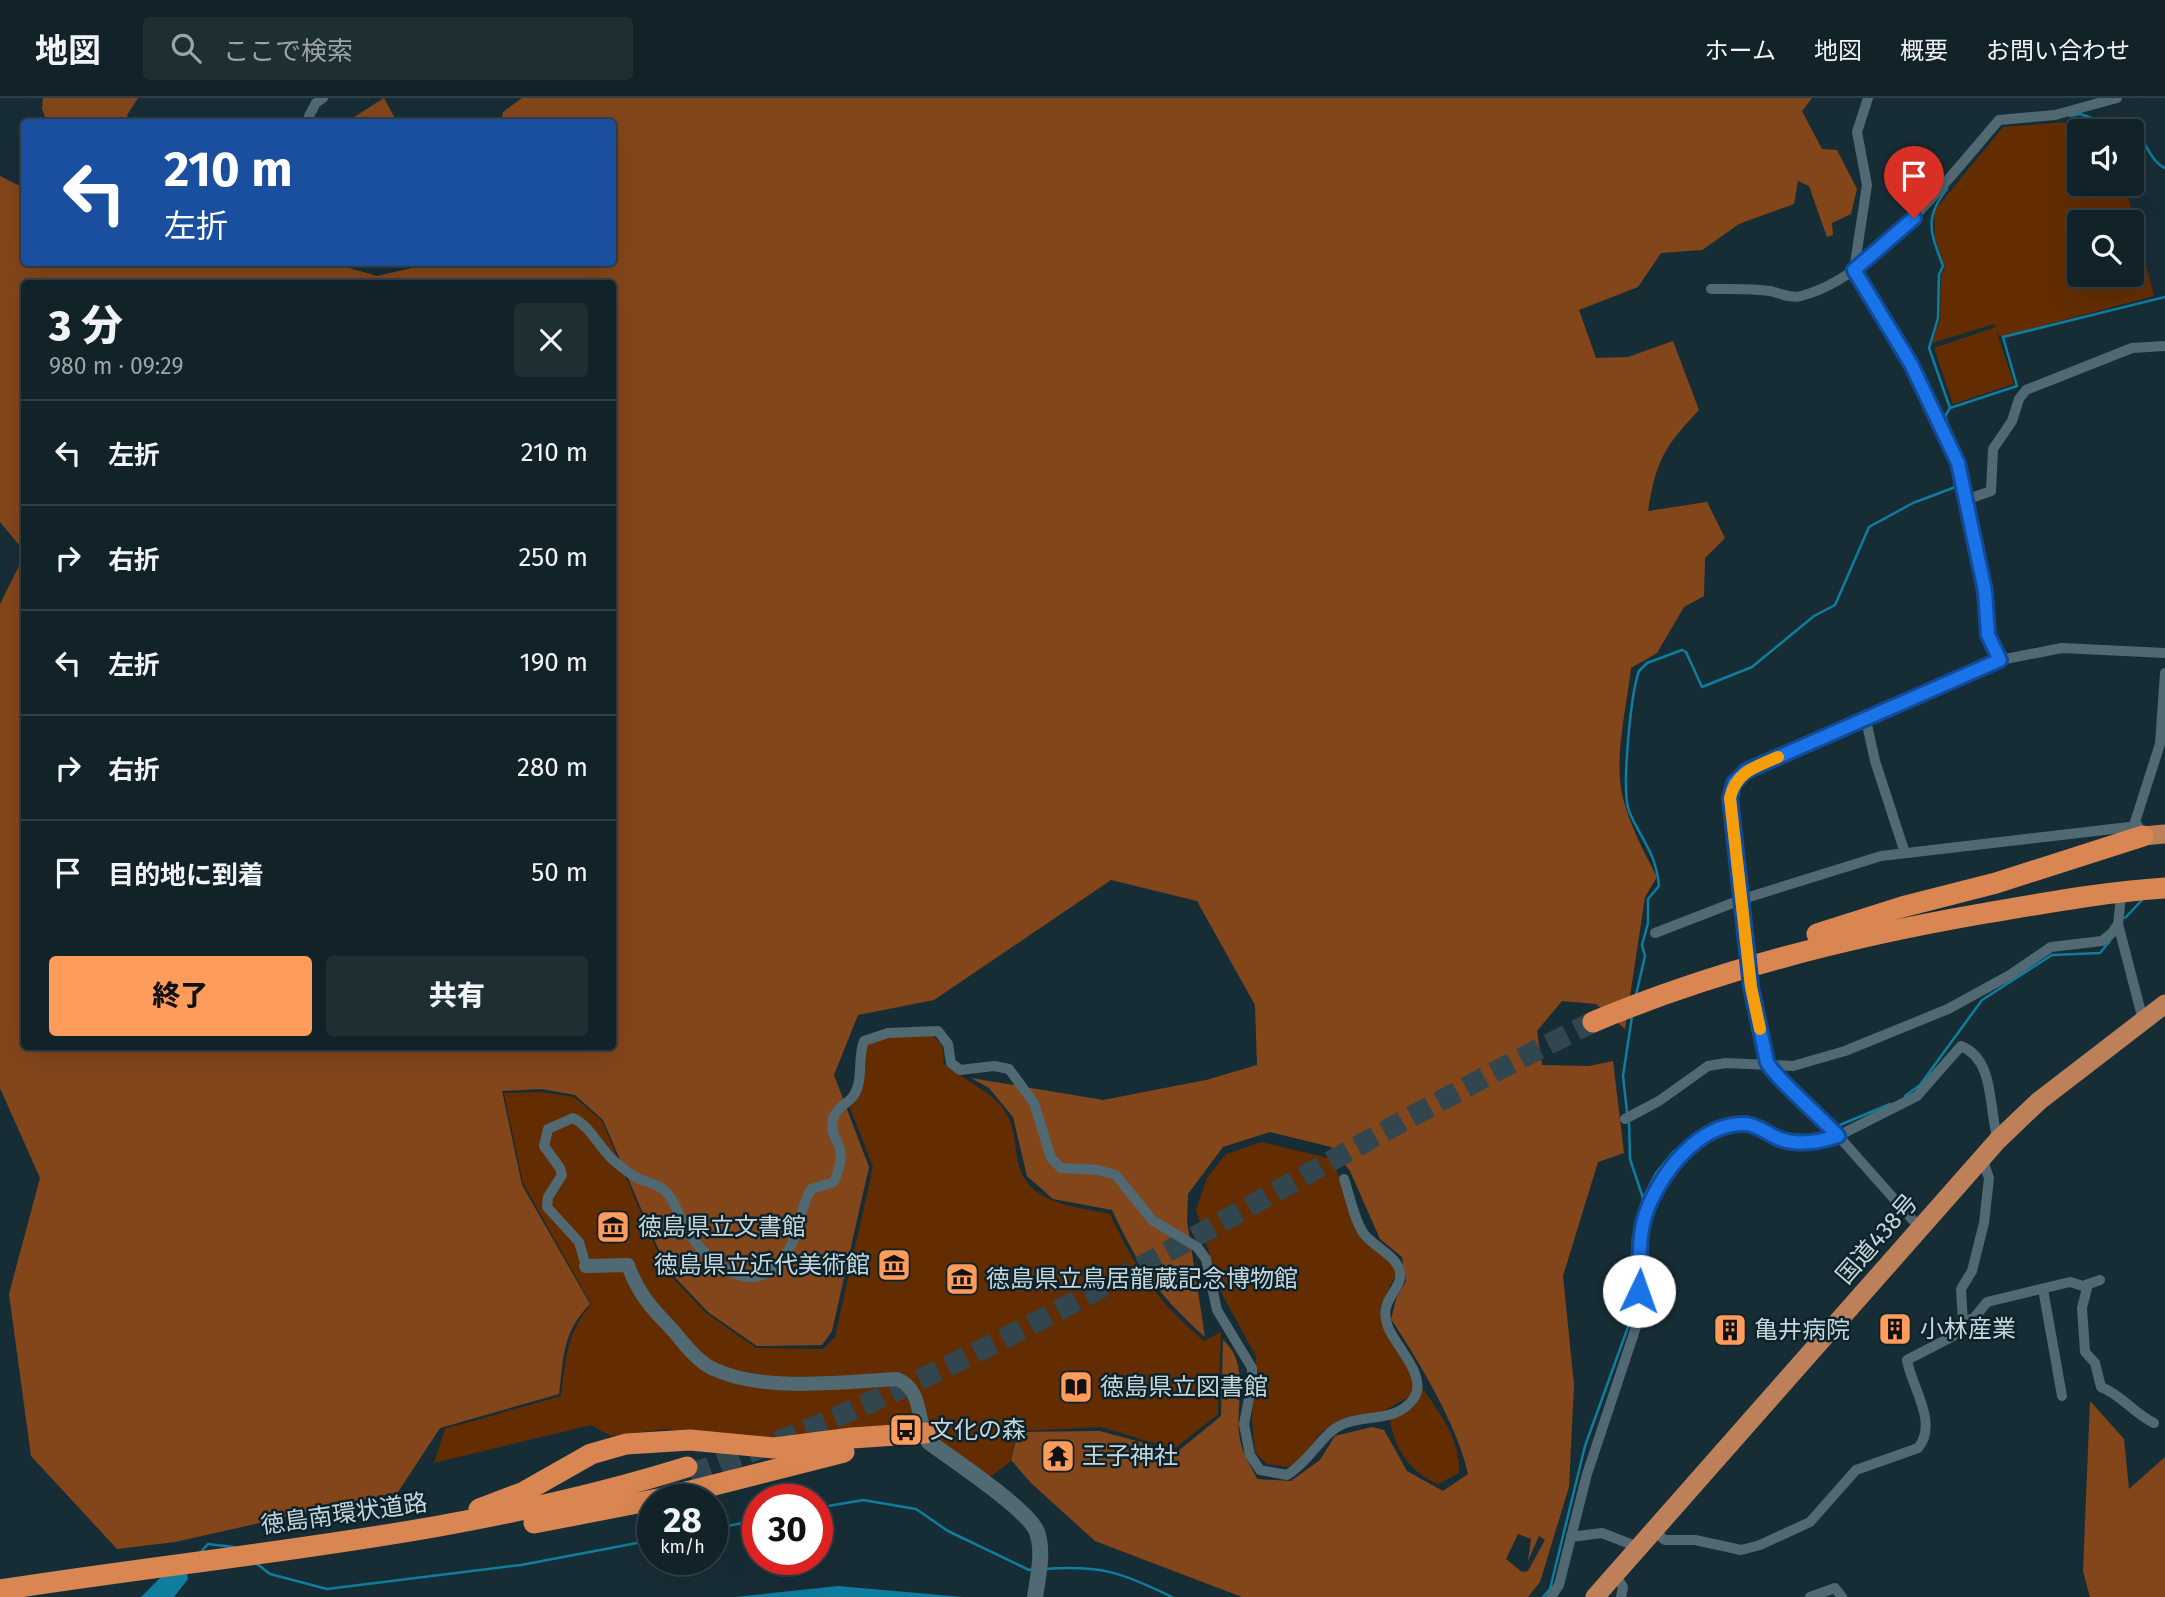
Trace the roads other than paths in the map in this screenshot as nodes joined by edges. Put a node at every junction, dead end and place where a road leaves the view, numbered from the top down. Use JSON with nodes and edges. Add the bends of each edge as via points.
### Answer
{"nodes":[{"id":1,"x":323,"y":98,"type":"edge"},
{"id":2,"x":1868,"y":98,"type":"edge"},
{"id":3,"x":2117,"y":98,"type":"edge"},
{"id":4,"x":309,"y":116,"type":"dead end"},
{"id":5,"x":1854,"y":270,"type":"junction"},
{"id":6,"x":1711,"y":289,"type":"dead end"},
{"id":7,"x":2165,"y":346,"type":"edge"},
{"id":8,"x":1966,"y":500,"type":"junction"},
{"id":9,"x":2165,"y":653,"type":"edge"},
{"id":10,"x":2000,"y":660,"type":"junction"},
{"id":11,"x":2165,"y":673,"type":"edge"},
{"id":12,"x":1866,"y":720,"type":"junction"},
{"id":13,"x":2140,"y":831,"type":"junction"},
{"id":14,"x":2165,"y":834,"type":"edge"},
{"id":15,"x":1905,"y":853,"type":"junction"},
{"id":16,"x":2165,"y":888,"type":"edge"},
{"id":17,"x":2127,"y":898,"type":"junction"},
{"id":18,"x":1743,"y":899,"type":"junction"},
{"id":19,"x":2118,"y":924,"type":"junction"},
{"id":20,"x":1655,"y":933,"type":"dead end"},
{"id":21,"x":1687,"y":981,"type":"junction"},
{"id":22,"x":2165,"y":1004,"type":"edge"},
{"id":23,"x":1591,"y":1019,"type":"tunnel mouth"},
{"id":24,"x":2143,"y":1020,"type":"junction"},
{"id":25,"x":1769,"y":1066,"type":"junction"},
{"id":26,"x":1625,"y":1119,"type":"dead end"},
{"id":27,"x":1838,"y":1136,"type":"junction"},
{"id":28,"x":1998,"y":1140,"type":"junction"},
{"id":29,"x":1982,"y":1158,"type":"junction"},
{"id":30,"x":1344,"y":1179,"type":"dead end"},
{"id":31,"x":1919,"y":1227,"type":"junction"},
{"id":32,"x":586,"y":1266,"type":"joint"},
{"id":33,"x":2100,"y":1280,"type":"dead end"},
{"id":34,"x":2088,"y":1284,"type":"junction"},
{"id":35,"x":2043,"y":1289,"type":"junction"},
{"id":36,"x":1963,"y":1322,"type":"junction"},
{"id":37,"x":2062,"y":1396,"type":"dead end"},
{"id":38,"x":2154,"y":1423,"type":"dead end"},
{"id":39,"x":927,"y":1438,"type":"junction"},
{"id":40,"x":719,"y":1484,"type":"edge"},
{"id":41,"x":637,"y":1503,"type":"edge"},
{"id":42,"x":1653,"y":1531,"type":"junction"},
{"id":43,"x":1571,"y":1537,"type":"junction"},
{"id":44,"x":355,"y":1540,"type":"junction"},
{"id":45,"x":421,"y":1540,"type":"junction"},
{"id":46,"x":1638,"y":1547,"type":"junction"},
{"id":47,"x":288,"y":1553,"type":"junction"},
{"id":48,"x":1615,"y":1574,"type":"junction"},
{"id":49,"x":4,"y":1593,"type":"edge"},
{"id":50,"x":1035,"y":1597,"type":"edge"},
{"id":51,"x":1551,"y":1597,"type":"edge"},
{"id":52,"x":1595,"y":1597,"type":"edge"},
{"id":53,"x":1621,"y":1597,"type":"edge"},
{"id":54,"x":1810,"y":1597,"type":"edge"},
{"id":55,"x":1842,"y":1597,"type":"edge"}],
"edges":[{"from":1,"to":4,"type":"street"},
{"from":2,"to":5,"type":"street","via":[[1857,132],[1867,185]]},
{"from":3,"to":5,"type":"street","via":[[2054,115],[1999,120],[1914,218]]},
{"from":5,"to":6,"type":"street","via":[[1799,297]]},
{"from":5,"to":8,"type":"street","via":[[1897,338],[1945,430]]},
{"from":7,"to":8,"type":"street","via":[[2132,348],[2026,390],[1993,449],[1991,491]]},
{"from":8,"to":10,"type":"street","via":[[1985,591],[1988,635]]},
{"from":9,"to":10,"type":"street","via":[[2062,648]]},
{"from":10,"to":12,"type":"street"},
{"from":11,"to":13,"type":"street","via":[[2160,744],[2135,822]]},
{"from":12,"to":15,"type":"street"},
{"from":12,"to":18,"type":"street","via":[[1746,771],[1734,783],[1730,798]]},
{"from":13,"to":14,"type":"highway"},
{"from":13,"to":15,"type":"street"},
{"from":13,"to":21,"type":"highway","via":[[1996,883],[1902,907]]},
{"from":15,"to":18,"type":"street","via":[[1881,856]]},
{"from":16,"to":17,"type":"highway"},
{"from":17,"to":19,"type":"street"},
{"from":17,"to":21,"type":"highway","via":[[2102,893],[1869,935]]},
{"from":18,"to":20,"type":"street"},
{"from":18,"to":25,"type":"street","via":[[1751,987]]},
{"from":19,"to":24,"type":"street"},
{"from":19,"to":25,"type":"street","via":[[2102,940],[2051,947],[1978,993],[1890,1034],[1817,1060]]},
{"from":21,"to":23,"type":"highway"},
{"from":22,"to":24,"type":"highway","name":"国道438号"},
{"from":24,"to":28,"type":"highway","name":"国道438号","via":[[2039,1101]]},
{"from":25,"to":26,"type":"street","via":[[1708,1066]]},
{"from":25,"to":27,"type":"street"},
{"from":27,"to":28,"type":"street","via":[[1917,1096],[1961,1046],[1970,1050],[1986,1072]]},
{"from":27,"to":31,"type":"street"},
{"from":27,"to":43,"type":"street","via":[[1803,1143],[1782,1140],[1749,1124],[1735,1125],[1698,1141],[1657,1188],[1644,1219],[1637,1324]]},
{"from":28,"to":29,"type":"highway","name":"国道438号"},
{"from":29,"to":31,"type":"highway","name":"国道438号"},
{"from":29,"to":36,"type":"street","via":[[1989,1178],[1984,1223],[1972,1271],[1961,1289]]},
{"from":30,"to":32,"type":"street","via":[[1362,1232],[1400,1273],[1385,1303],[1385,1315],[1417,1377],[1416,1395],[1409,1405],[1387,1417],[1343,1423],[1304,1464],[1287,1475],[1261,1470],[1250,1455],[1244,1424],[1252,1368],[1217,1310],[1209,1268],[1197,1247],[1152,1220],[1116,1175],[1061,1168],[1051,1158],[1034,1103],[1009,1069],[960,1070],[951,1063],[948,1044],[939,1031],[888,1033],[864,1041],[854,1096],[833,1119],[831,1135],[840,1148],[841,1163],[834,1182],[811,1189],[790,1247],[776,1267],[757,1278],[740,1278],[704,1250],[662,1188],[634,1177],[581,1122],[573,1118],[548,1129],[544,1146],[562,1175],[547,1207],[579,1242]]},
{"from":31,"to":42,"type":"highway","name":"国道438号"},
{"from":32,"to":39,"type":"street","via":[[628,1265],[650,1308],[715,1370],[803,1384],[904,1382],[920,1409]]},
{"from":33,"to":34,"type":"street"},
{"from":34,"to":35,"type":"street","via":[[2070,1282]]},
{"from":34,"to":38,"type":"street","via":[[2082,1308],[2085,1352],[2095,1363],[2101,1387],[2118,1394],[2126,1405]]},
{"from":35,"to":36,"type":"street","via":[[1987,1302],[1974,1318]]},
{"from":35,"to":37,"type":"street"},
{"from":36,"to":42,"type":"street","via":[[1957,1334],[1907,1360],[1924,1416],[1922,1443],[1908,1453],[1856,1470],[1800,1529],[1741,1550],[1695,1540],[1665,1540]]},
{"from":39,"to":40,"type":"highway","via":[[869,1447]]},
{"from":39,"to":44,"type":"highway","via":[[852,1438],[785,1448],[690,1440],[626,1444],[591,1454],[507,1499]]},
{"from":39,"to":50,"type":"main road","via":[[1028,1518],[1037,1531]]},
{"from":41,"to":45,"type":"highway"},
{"from":42,"to":46,"type":"highway","name":"国道438号"},
{"from":43,"to":46,"type":"street","via":[[1602,1533]]},
{"from":43,"to":51,"type":"street","via":[[1559,1585]]},
{"from":44,"to":45,"type":"highway","name":"徳島南環状道路","via":[[521,1512],[689,1470],[569,1509]]},
{"from":44,"to":47,"type":"highway","name":"徳島南環状道路"},
{"from":45,"to":47,"type":"highway","name":"徳島南環状道路"},
{"from":46,"to":48,"type":"highway","name":"国道438号"},
{"from":47,"to":49,"type":"highway","name":"徳島南環状道路"},
{"from":48,"to":52,"type":"highway","name":"国道438号"},
{"from":48,"to":53,"type":"street","via":[[1623,1587]]},
{"from":54,"to":55,"type":"street","via":[[1835,1588]]}]}
